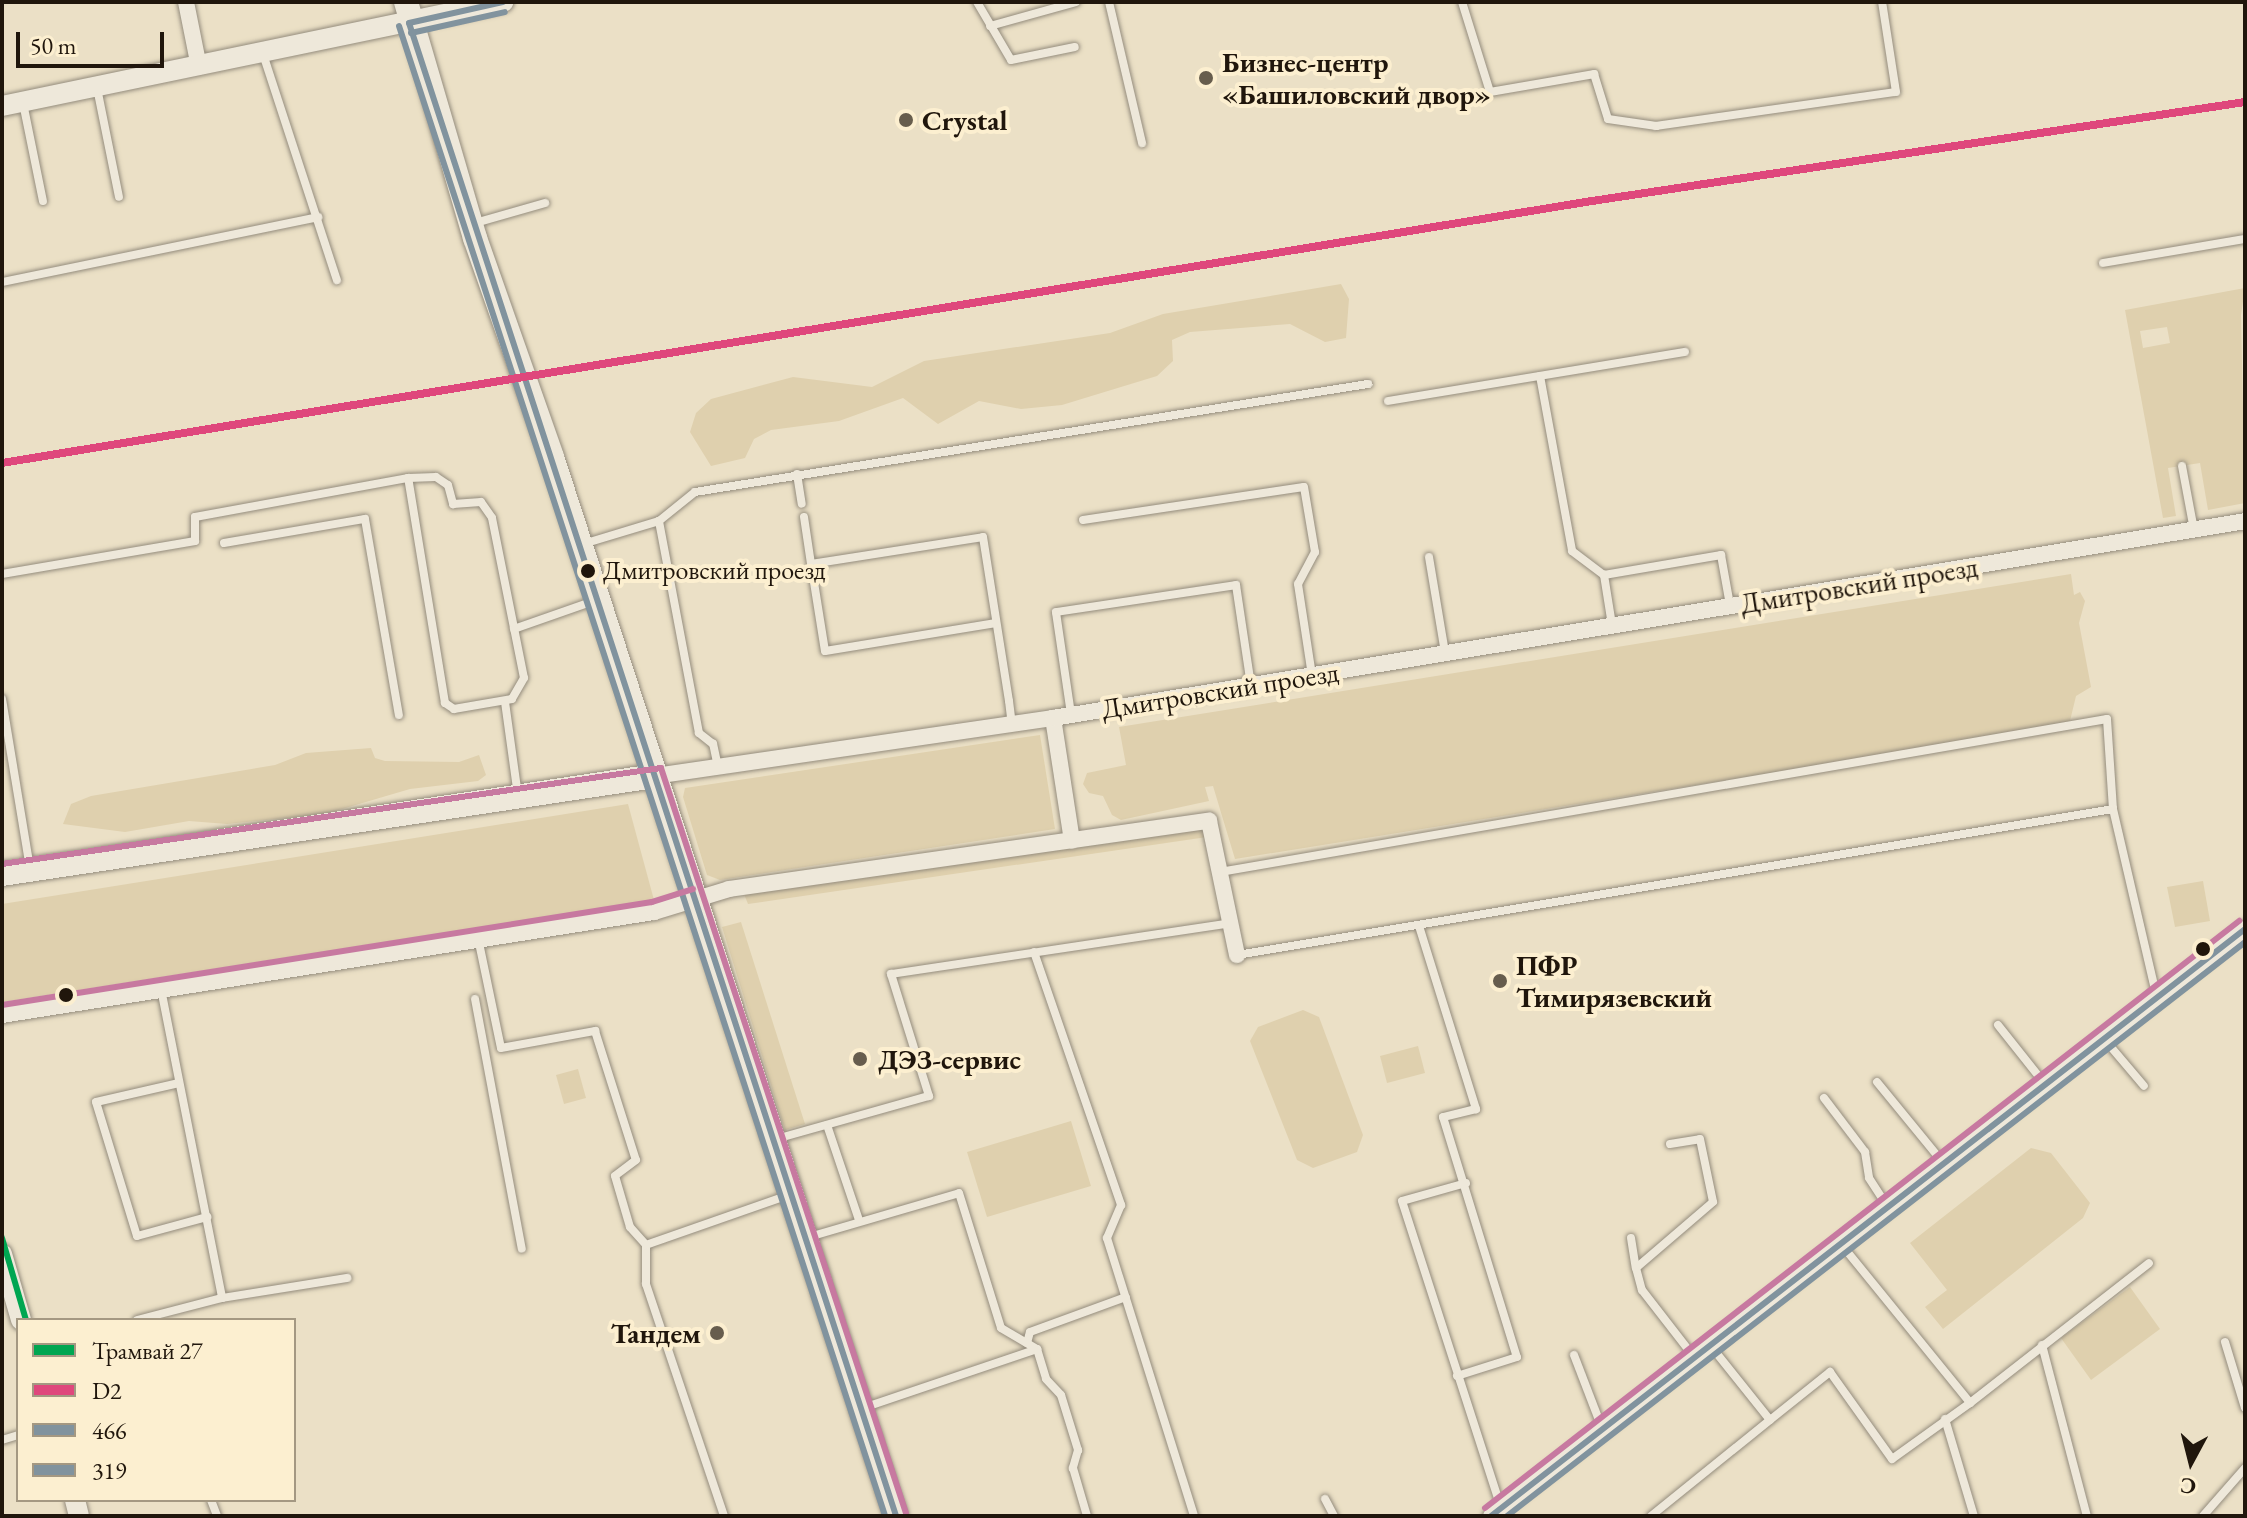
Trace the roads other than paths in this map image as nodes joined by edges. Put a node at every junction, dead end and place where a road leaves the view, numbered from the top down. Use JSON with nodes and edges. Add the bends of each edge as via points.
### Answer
{"nodes":[{"id":1,"x":186,"y":2,"type":"edge"},
{"id":2,"x":503,"y":2,"type":"edge"},
{"id":3,"x":977,"y":2,"type":"edge"},
{"id":4,"x":1076,"y":2,"type":"edge"},
{"id":5,"x":1109,"y":2,"type":"edge"},
{"id":6,"x":1462,"y":2,"type":"edge"},
{"id":7,"x":1882,"y":2,"type":"edge"},
{"id":8,"x":408,"y":12,"type":"edge"},
{"id":9,"x":990,"y":26,"type":"junction"},
{"id":10,"x":1075,"y":47,"type":"dead end"},
{"id":11,"x":263,"y":54,"type":"junction"},
{"id":12,"x":199,"y":67,"type":"junction"},
{"id":13,"x":97,"y":87,"type":"junction"},
{"id":14,"x":23,"y":102,"type":"junction"},
{"id":15,"x":2,"y":106,"type":"edge"},
{"id":16,"x":1142,"y":143,"type":"dead end"},
{"id":17,"x":119,"y":197,"type":"dead end"},
{"id":18,"x":43,"y":201,"type":"dead end"},
{"id":19,"x":545,"y":203,"type":"dead end"},
{"id":20,"x":318,"y":217,"type":"junction"},
{"id":21,"x":471,"y":224,"type":"junction"},
{"id":22,"x":2245,"y":239,"type":"edge"},
{"id":23,"x":2103,"y":263,"type":"dead end"},
{"id":24,"x":337,"y":280,"type":"dead end"},
{"id":25,"x":2,"y":282,"type":"edge"},
{"id":26,"x":1685,"y":352,"type":"dead end"},
{"id":27,"x":1540,"y":376,"type":"junction"},
{"id":28,"x":1368,"y":384,"type":"dead end"},
{"id":29,"x":1388,"y":401,"type":"dead end"},
{"id":30,"x":2182,"y":466,"type":"dead end"},
{"id":31,"x":797,"y":474,"type":"junction"},
{"id":32,"x":408,"y":478,"type":"junction"},
{"id":33,"x":802,"y":504,"type":"dead end"},
{"id":34,"x":804,"y":517,"type":"dead end"},
{"id":35,"x":1083,"y":520,"type":"dead end"},
{"id":36,"x":659,"y":521,"type":"junction"},
{"id":37,"x":2245,"y":521,"type":"edge"},
{"id":38,"x":2194,"y":530,"type":"junction"},
{"id":39,"x":224,"y":543,"type":"dead end"},
{"id":40,"x":580,"y":544,"type":"junction"},
{"id":41,"x":1429,"y":557,"type":"dead end"},
{"id":42,"x":811,"y":564,"type":"junction"},
{"id":43,"x":2,"y":574,"type":"edge"},
{"id":44,"x":1604,"y":575,"type":"junction"},
{"id":45,"x":598,"y":600,"type":"junction"},
{"id":46,"x":1730,"y":605,"type":"junction"},
{"id":47,"x":996,"y":623,"type":"junction"},
{"id":48,"x":1612,"y":625,"type":"junction"},
{"id":49,"x":514,"y":629,"type":"junction"},
{"id":50,"x":1445,"y":653,"type":"junction"},
{"id":51,"x":1312,"y":675,"type":"junction"},
{"id":52,"x":1251,"y":685,"type":"junction"},
{"id":53,"x":2,"y":699,"type":"edge"},
{"id":54,"x":505,"y":702,"type":"junction"},
{"id":55,"x":1071,"y":714,"type":"junction"},
{"id":56,"x":399,"y":715,"type":"dead end"},
{"id":57,"x":3,"y":718,"type":"edge"},
{"id":58,"x":1053,"y":718,"type":"junction"},
{"id":59,"x":1012,"y":724,"type":"junction"},
{"id":60,"x":718,"y":768,"type":"junction"},
{"id":61,"x":655,"y":776,"type":"junction"},
{"id":62,"x":518,"y":796,"type":"junction"},
{"id":63,"x":2113,"y":809,"type":"junction"},
{"id":64,"x":1072,"y":841,"type":"junction"},
{"id":65,"x":30,"y":869,"type":"junction"},
{"id":66,"x":1220,"y":872,"type":"junction"},
{"id":67,"x":2,"y":874,"type":"edge"},
{"id":68,"x":696,"y":899,"type":"junction"},
{"id":69,"x":1231,"y":923,"type":"junction"},
{"id":70,"x":1419,"y":926,"type":"junction"},
{"id":71,"x":2245,"y":929,"type":"edge"},
{"id":72,"x":478,"y":938,"type":"junction"},
{"id":73,"x":1034,"y":952,"type":"junction"},
{"id":74,"x":1237,"y":955,"type":"joint"},
{"id":75,"x":161,"y":988,"type":"junction"},
{"id":76,"x":2157,"y":998,"type":"junction"},
{"id":77,"x":475,"y":999,"type":"dead end"},
{"id":78,"x":2,"y":1015,"type":"edge"},
{"id":79,"x":1998,"y":1025,"type":"dead end"},
{"id":80,"x":2105,"y":1040,"type":"junction"},
{"id":81,"x":1877,"y":1082,"type":"dead end"},
{"id":82,"x":179,"y":1083,"type":"junction"},
{"id":83,"x":2046,"y":1085,"type":"junction"},
{"id":84,"x":2144,"y":1086,"type":"dead end"},
{"id":85,"x":1824,"y":1098,"type":"dead end"},
{"id":86,"x":827,"y":1125,"type":"junction"},
{"id":87,"x":772,"y":1141,"type":"junction"},
{"id":88,"x":1670,"y":1144,"type":"dead end"},
{"id":89,"x":1944,"y":1164,"type":"junction"},
{"id":90,"x":1466,"y":1183,"type":"junction"},
{"id":91,"x":790,"y":1194,"type":"junction"},
{"id":92,"x":1888,"y":1207,"type":"junction"},
{"id":93,"x":207,"y":1217,"type":"junction"},
{"id":94,"x":859,"y":1220,"type":"junction"},
{"id":95,"x":1631,"y":1238,"type":"dead end"},
{"id":96,"x":806,"y":1239,"type":"junction"},
{"id":97,"x":1840,"y":1243,"type":"junction"},
{"id":98,"x":646,"y":1245,"type":"junction"},
{"id":99,"x":522,"y":1249,"type":"dead end"},
{"id":100,"x":2,"y":1254,"type":"edge"},
{"id":101,"x":2149,"y":1263,"type":"dead end"},
{"id":102,"x":1636,"y":1268,"type":"junction"},
{"id":103,"x":347,"y":1278,"type":"dead end"},
{"id":104,"x":1126,"y":1297,"type":"junction"},
{"id":105,"x":222,"y":1298,"type":"junction"},
{"id":106,"x":20,"y":1318,"type":"edge"},
{"id":107,"x":145,"y":1318,"type":"edge"},
{"id":108,"x":2225,"y":1342,"type":"dead end"},
{"id":109,"x":1027,"y":1343,"type":"junction"},
{"id":110,"x":1710,"y":1345,"type":"junction"},
{"id":111,"x":2042,"y":1345,"type":"junction"},
{"id":112,"x":1037,"y":1349,"type":"junction"},
{"id":113,"x":1574,"y":1355,"type":"dead end"},
{"id":114,"x":1694,"y":1357,"type":"junction"},
{"id":115,"x":1457,"y":1376,"type":"junction"},
{"id":116,"x":1970,"y":1403,"type":"junction"},
{"id":117,"x":2245,"y":1408,"type":"edge"},
{"id":118,"x":861,"y":1409,"type":"junction"},
{"id":119,"x":1945,"y":1419,"type":"junction"},
{"id":120,"x":1770,"y":1420,"type":"junction"},
{"id":121,"x":1602,"y":1429,"type":"junction"},
{"id":122,"x":2245,"y":1468,"type":"edge"},
{"id":123,"x":1325,"y":1499,"type":"dead end"},
{"id":124,"x":1496,"y":1512,"type":"edge"},
{"id":125,"x":724,"y":1516,"type":"edge"},
{"id":126,"x":896,"y":1516,"type":"edge"},
{"id":127,"x":1087,"y":1516,"type":"edge"},
{"id":128,"x":1194,"y":1516,"type":"edge"},
{"id":129,"x":1334,"y":1516,"type":"edge"},
{"id":130,"x":1651,"y":1516,"type":"edge"},
{"id":131,"x":1974,"y":1516,"type":"edge"},
{"id":132,"x":2087,"y":1516,"type":"edge"},
{"id":133,"x":2203,"y":1516,"type":"edge"}],
"edges":[{"from":1,"to":12,"type":"street"},
{"from":2,"to":8,"type":"street"},
{"from":3,"to":9,"type":"lane"},
{"from":4,"to":9,"type":"lane"},
{"from":5,"to":16,"type":"lane"},
{"from":6,"to":7,"type":"lane","via":[[1490,92],[1594,74],[1608,119],[1656,126],[1896,92]]},
{"from":8,"to":11,"type":"street"},
{"from":8,"to":21,"type":"main road"},
{"from":9,"to":10,"type":"lane","via":[[1011,60]]},
{"from":11,"to":12,"type":"street"},
{"from":11,"to":20,"type":"lane"},
{"from":12,"to":13,"type":"street"},
{"from":13,"to":14,"type":"street"},
{"from":13,"to":17,"type":"lane"},
{"from":14,"to":15,"type":"street"},
{"from":14,"to":18,"type":"lane"},
{"from":19,"to":21,"type":"lane"},
{"from":20,"to":24,"type":"lane"},
{"from":20,"to":25,"type":"lane"},
{"from":21,"to":40,"type":"main road"},
{"from":22,"to":23,"type":"lane"},
{"from":26,"to":27,"type":"lane"},
{"from":27,"to":29,"type":"lane"},
{"from":27,"to":44,"type":"lane","via":[[1572,551]]},
{"from":28,"to":31,"type":"lane"},
{"from":30,"to":38,"type":"lane"},
{"from":31,"to":33,"type":"lane"},
{"from":31,"to":36,"type":"lane","via":[[695,492]]},
{"from":32,"to":43,"type":"lane","via":[[192,518],[195,541]]},
{"from":32,"to":49,"type":"lane","via":[[436,477],[448,485],[453,504],[472,500],[488,507]]},
{"from":32,"to":54,"type":"lane","via":[[445,703],[454,709]]},
{"from":34,"to":42,"type":"lane"},
{"from":35,"to":51,"type":"lane","via":[[1304,487],[1315,552],[1298,584]]},
{"from":36,"to":40,"type":"lane"},
{"from":36,"to":60,"type":"lane","via":[[699,733],[713,744]]},
{"from":37,"to":38,"type":"street","name":"Дмитровский проезд"},
{"from":38,"to":46,"type":"street","name":"Дмитровский проезд"},
{"from":39,"to":56,"type":"lane","via":[[365,519]]},
{"from":40,"to":45,"type":"main road"},
{"from":41,"to":50,"type":"lane"},
{"from":42,"to":47,"type":"lane","via":[[983,537]]},
{"from":42,"to":47,"type":"lane","via":[[825,651]]},
{"from":44,"to":46,"type":"lane","via":[[1721,555]]},
{"from":44,"to":48,"type":"lane"},
{"from":45,"to":49,"type":"lane"},
{"from":45,"to":61,"type":"main road"},
{"from":46,"to":48,"type":"street","name":"Дмитровский проезд"},
{"from":47,"to":59,"type":"lane"},
{"from":48,"to":50,"type":"street","name":"Дмитровский проезд"},
{"from":49,"to":54,"type":"lane","via":[[524,685]]},
{"from":50,"to":51,"type":"street","name":"Дмитровский проезд"},
{"from":51,"to":52,"type":"street","name":"Дмитровский проезд"},
{"from":52,"to":55,"type":"street","name":"Дмитровский проезд"},
{"from":52,"to":55,"type":"lane","via":[[1236,585],[1056,612]]},
{"from":53,"to":57,"type":"lane"},
{"from":54,"to":62,"type":"lane"},
{"from":55,"to":58,"type":"street","name":"Дмитровский проезд"},
{"from":57,"to":65,"type":"lane"},
{"from":58,"to":59,"type":"street","name":"Дмитровский проезд"},
{"from":58,"to":64,"type":"street"},
{"from":59,"to":60,"type":"street","name":"Дмитровский проезд"},
{"from":60,"to":61,"type":"street","name":"Дмитровский проезд"},
{"from":61,"to":62,"type":"main road","name":"Дмитровский проезд"},
{"from":61,"to":68,"type":"main road"},
{"from":62,"to":65,"type":"main road","name":"Дмитровский проезд"},
{"from":63,"to":66,"type":"lane","via":[[2107,719]]},
{"from":63,"to":70,"type":"lane"},
{"from":63,"to":76,"type":"lane"},
{"from":64,"to":66,"type":"street","via":[[1209,821]]},
{"from":64,"to":68,"type":"street","via":[[729,889]]},
{"from":65,"to":67,"type":"main road","name":"Дмитровский проезд"},
{"from":66,"to":69,"type":"street"},
{"from":68,"to":72,"type":"street","via":[[654,912]]},
{"from":68,"to":87,"type":"main road"},
{"from":69,"to":73,"type":"lane"},
{"from":69,"to":74,"type":"street"},
{"from":70,"to":74,"type":"lane"},
{"from":70,"to":90,"type":"lane","via":[[1476,1109],[1443,1117]]},
{"from":71,"to":76,"type":"street"},
{"from":72,"to":75,"type":"street"},
{"from":72,"to":98,"type":"lane","via":[[501,1048],[595,1031],[636,1160],[615,1176],[630,1227]]},
{"from":73,"to":86,"type":"lane","via":[[891,974],[929,1096]]},
{"from":73,"to":104,"type":"lane","via":[[1121,1205],[1107,1238]]},
{"from":75,"to":78,"type":"street"},
{"from":75,"to":82,"type":"lane"},
{"from":76,"to":80,"type":"street"},
{"from":77,"to":99,"type":"lane"},
{"from":79,"to":83,"type":"lane"},
{"from":80,"to":83,"type":"street"},
{"from":80,"to":84,"type":"lane"},
{"from":81,"to":89,"type":"lane"},
{"from":82,"to":93,"type":"lane"},
{"from":82,"to":93,"type":"lane","via":[[96,1102],[137,1236]]},
{"from":83,"to":89,"type":"street"},
{"from":85,"to":92,"type":"lane","via":[[1865,1152],[1869,1178]]},
{"from":86,"to":87,"type":"lane"},
{"from":86,"to":94,"type":"lane"},
{"from":87,"to":91,"type":"main road"},
{"from":88,"to":102,"type":"lane","via":[[1700,1139],[1713,1202]]},
{"from":89,"to":92,"type":"street"},
{"from":90,"to":115,"type":"lane","via":[[1517,1357]]},
{"from":90,"to":115,"type":"lane","via":[[1402,1201]]},
{"from":91,"to":96,"type":"main road"},
{"from":91,"to":98,"type":"lane"},
{"from":92,"to":97,"type":"street"},
{"from":93,"to":105,"type":"lane"},
{"from":94,"to":96,"type":"lane"},
{"from":94,"to":109,"type":"lane","via":[[959,1193],[1001,1328]]},
{"from":95,"to":102,"type":"lane"},
{"from":96,"to":118,"type":"main road"},
{"from":97,"to":110,"type":"street"},
{"from":97,"to":116,"type":"lane"},
{"from":98,"to":125,"type":"lane","via":[[646,1284]]},
{"from":100,"to":106,"type":"street"},
{"from":101,"to":111,"type":"lane"},
{"from":102,"to":114,"type":"lane","via":[[1642,1290]]},
{"from":103,"to":105,"type":"lane"},
{"from":104,"to":109,"type":"lane","via":[[1030,1332]]},
{"from":104,"to":128,"type":"lane"},
{"from":105,"to":107,"type":"lane"},
{"from":108,"to":117,"type":"lane"},
{"from":109,"to":112,"type":"lane"},
{"from":110,"to":114,"type":"street"},
{"from":110,"to":120,"type":"lane"},
{"from":111,"to":116,"type":"lane"},
{"from":111,"to":132,"type":"lane"},
{"from":112,"to":118,"type":"lane"},
{"from":112,"to":127,"type":"lane","via":[[1046,1379],[1061,1395],[1078,1450],[1073,1468]]},
{"from":113,"to":121,"type":"lane"},
{"from":114,"to":121,"type":"street"},
{"from":115,"to":124,"type":"lane"},
{"from":116,"to":119,"type":"lane"},
{"from":118,"to":126,"type":"main road"},
{"from":119,"to":120,"type":"lane","via":[[1892,1459],[1830,1372]]},
{"from":119,"to":131,"type":"lane"},
{"from":120,"to":130,"type":"lane"},
{"from":121,"to":124,"type":"street"},
{"from":122,"to":133,"type":"lane"},
{"from":123,"to":129,"type":"lane"}]}
